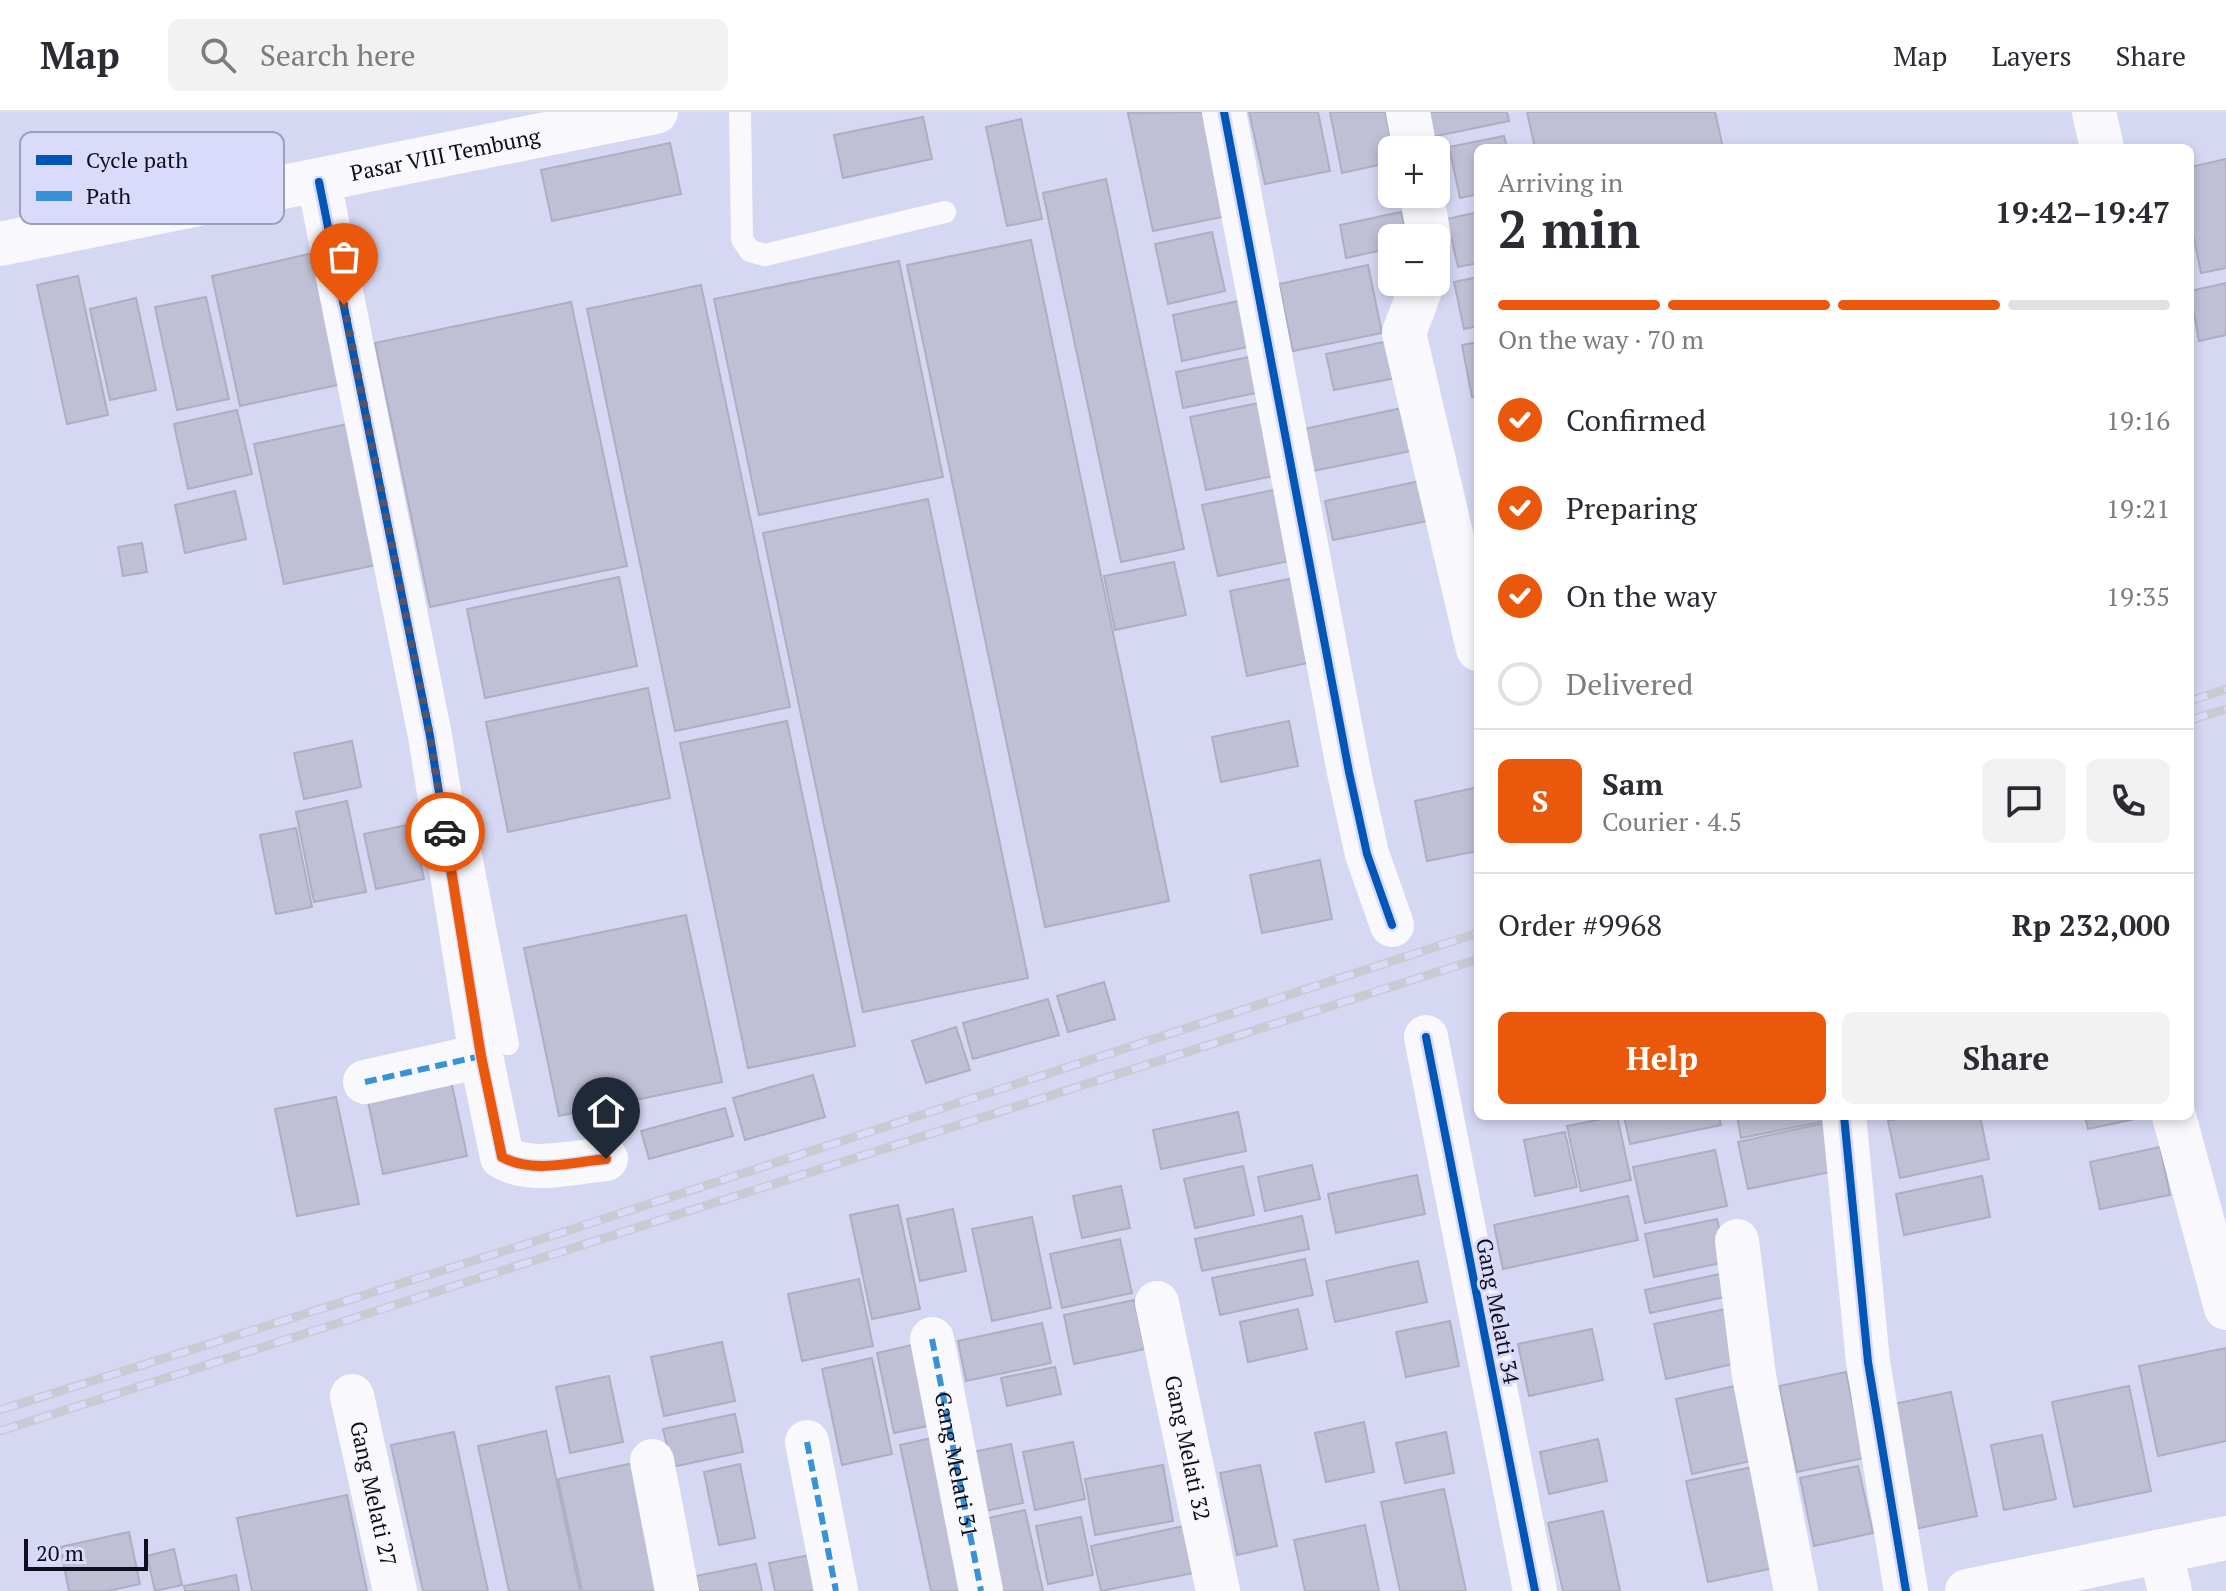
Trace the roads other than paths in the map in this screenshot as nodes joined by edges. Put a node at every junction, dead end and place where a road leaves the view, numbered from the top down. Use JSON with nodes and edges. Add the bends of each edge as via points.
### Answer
{"nodes":[{"id":1,"x":656,"y":112,"type":"edge"},
{"id":2,"x":740,"y":112,"type":"edge"},
{"id":3,"x":1224,"y":112,"type":"edge"},
{"id":4,"x":1408,"y":112,"type":"edge"},
{"id":5,"x":2094,"y":112,"type":"edge"},
{"id":6,"x":1412,"y":136,"type":"edge"},
{"id":7,"x":2101,"y":144,"type":"edge"},
{"id":8,"x":328,"y":180,"type":"junction"},
{"id":9,"x":284,"y":189,"type":"edge"},
{"id":10,"x":945,"y":212,"type":"dead end"},
{"id":11,"x":102,"y":224,"type":"edge"},
{"id":12,"x":0,"y":244,"type":"edge"},
{"id":13,"x":1418,"y":296,"type":"edge"},
{"id":14,"x":1474,"y":632,"type":"edge"},
{"id":15,"x":1392,"y":925,"type":"dead end"},
{"id":16,"x":1426,"y":1037,"type":"dead end"},
{"id":17,"x":494,"y":1050,"type":"junction"},
{"id":18,"x":365,"y":1082,"type":"dead end"},
{"id":19,"x":1844,"y":1120,"type":"edge"},
{"id":20,"x":2175,"y":1120,"type":"edge"},
{"id":21,"x":606,"y":1159,"type":"dead end"},
{"id":22,"x":1737,"y":1241,"type":"dead end"},
{"id":23,"x":1157,"y":1303,"type":"dead end"},
{"id":24,"x":2226,"y":1308,"type":"edge"},
{"id":25,"x":932,"y":1339,"type":"dead end"},
{"id":26,"x":352,"y":1396,"type":"dead end"},
{"id":27,"x":807,"y":1442,"type":"dead end"},
{"id":28,"x":652,"y":1461,"type":"dead end"},
{"id":29,"x":2226,"y":1538,"type":"edge"},
{"id":30,"x":2165,"y":1571,"type":"edge"},
{"id":31,"x":395,"y":1591,"type":"edge"},
{"id":32,"x":677,"y":1591,"type":"edge"},
{"id":33,"x":836,"y":1591,"type":"edge"},
{"id":34,"x":981,"y":1591,"type":"edge"},
{"id":35,"x":1218,"y":1591,"type":"edge"},
{"id":36,"x":1535,"y":1591,"type":"edge"},
{"id":37,"x":1796,"y":1591,"type":"edge"},
{"id":38,"x":1906,"y":1591,"type":"edge"},
{"id":39,"x":1967,"y":1591,"type":"edge"}],
"edges":[{"from":1,"to":8,"type":"street","name":"Pasar VIII Tembung"},
{"from":2,"to":10,"type":"lane","via":[[742,239],[750,251],[765,255]]},
{"from":3,"to":15,"type":"street","via":[[1349,772],[1367,854]]},
{"from":4,"to":6,"type":"street"},
{"from":5,"to":7,"type":"street"},
{"from":8,"to":9,"type":"street","name":"Pasar VIII Tembung"},
{"from":8,"to":17,"type":"street","via":[[430,736]]},
{"from":11,"to":12,"type":"street","name":"Pasar VIII Tembung"},
{"from":13,"to":14,"type":"street","via":[[1404,333]]},
{"from":16,"to":36,"type":"street","name":"Gang Melati 34"},
{"from":17,"to":18,"type":"street"},
{"from":17,"to":21,"type":"street","via":[[502,1157],[516,1166]]},
{"from":19,"to":38,"type":"street","via":[[1868,1362]]},
{"from":20,"to":24,"type":"street"},
{"from":22,"to":37,"type":"street","via":[[1754,1376]]},
{"from":23,"to":35,"type":"street","name":"Gang Melati 32"},
{"from":25,"to":34,"type":"street","name":"Gang Melati 31"},
{"from":26,"to":31,"type":"street","name":"Gang Melati 27"},
{"from":27,"to":33,"type":"street"},
{"from":28,"to":32,"type":"street"},
{"from":29,"to":30,"type":"street"},
{"from":30,"to":39,"type":"street"}]}
